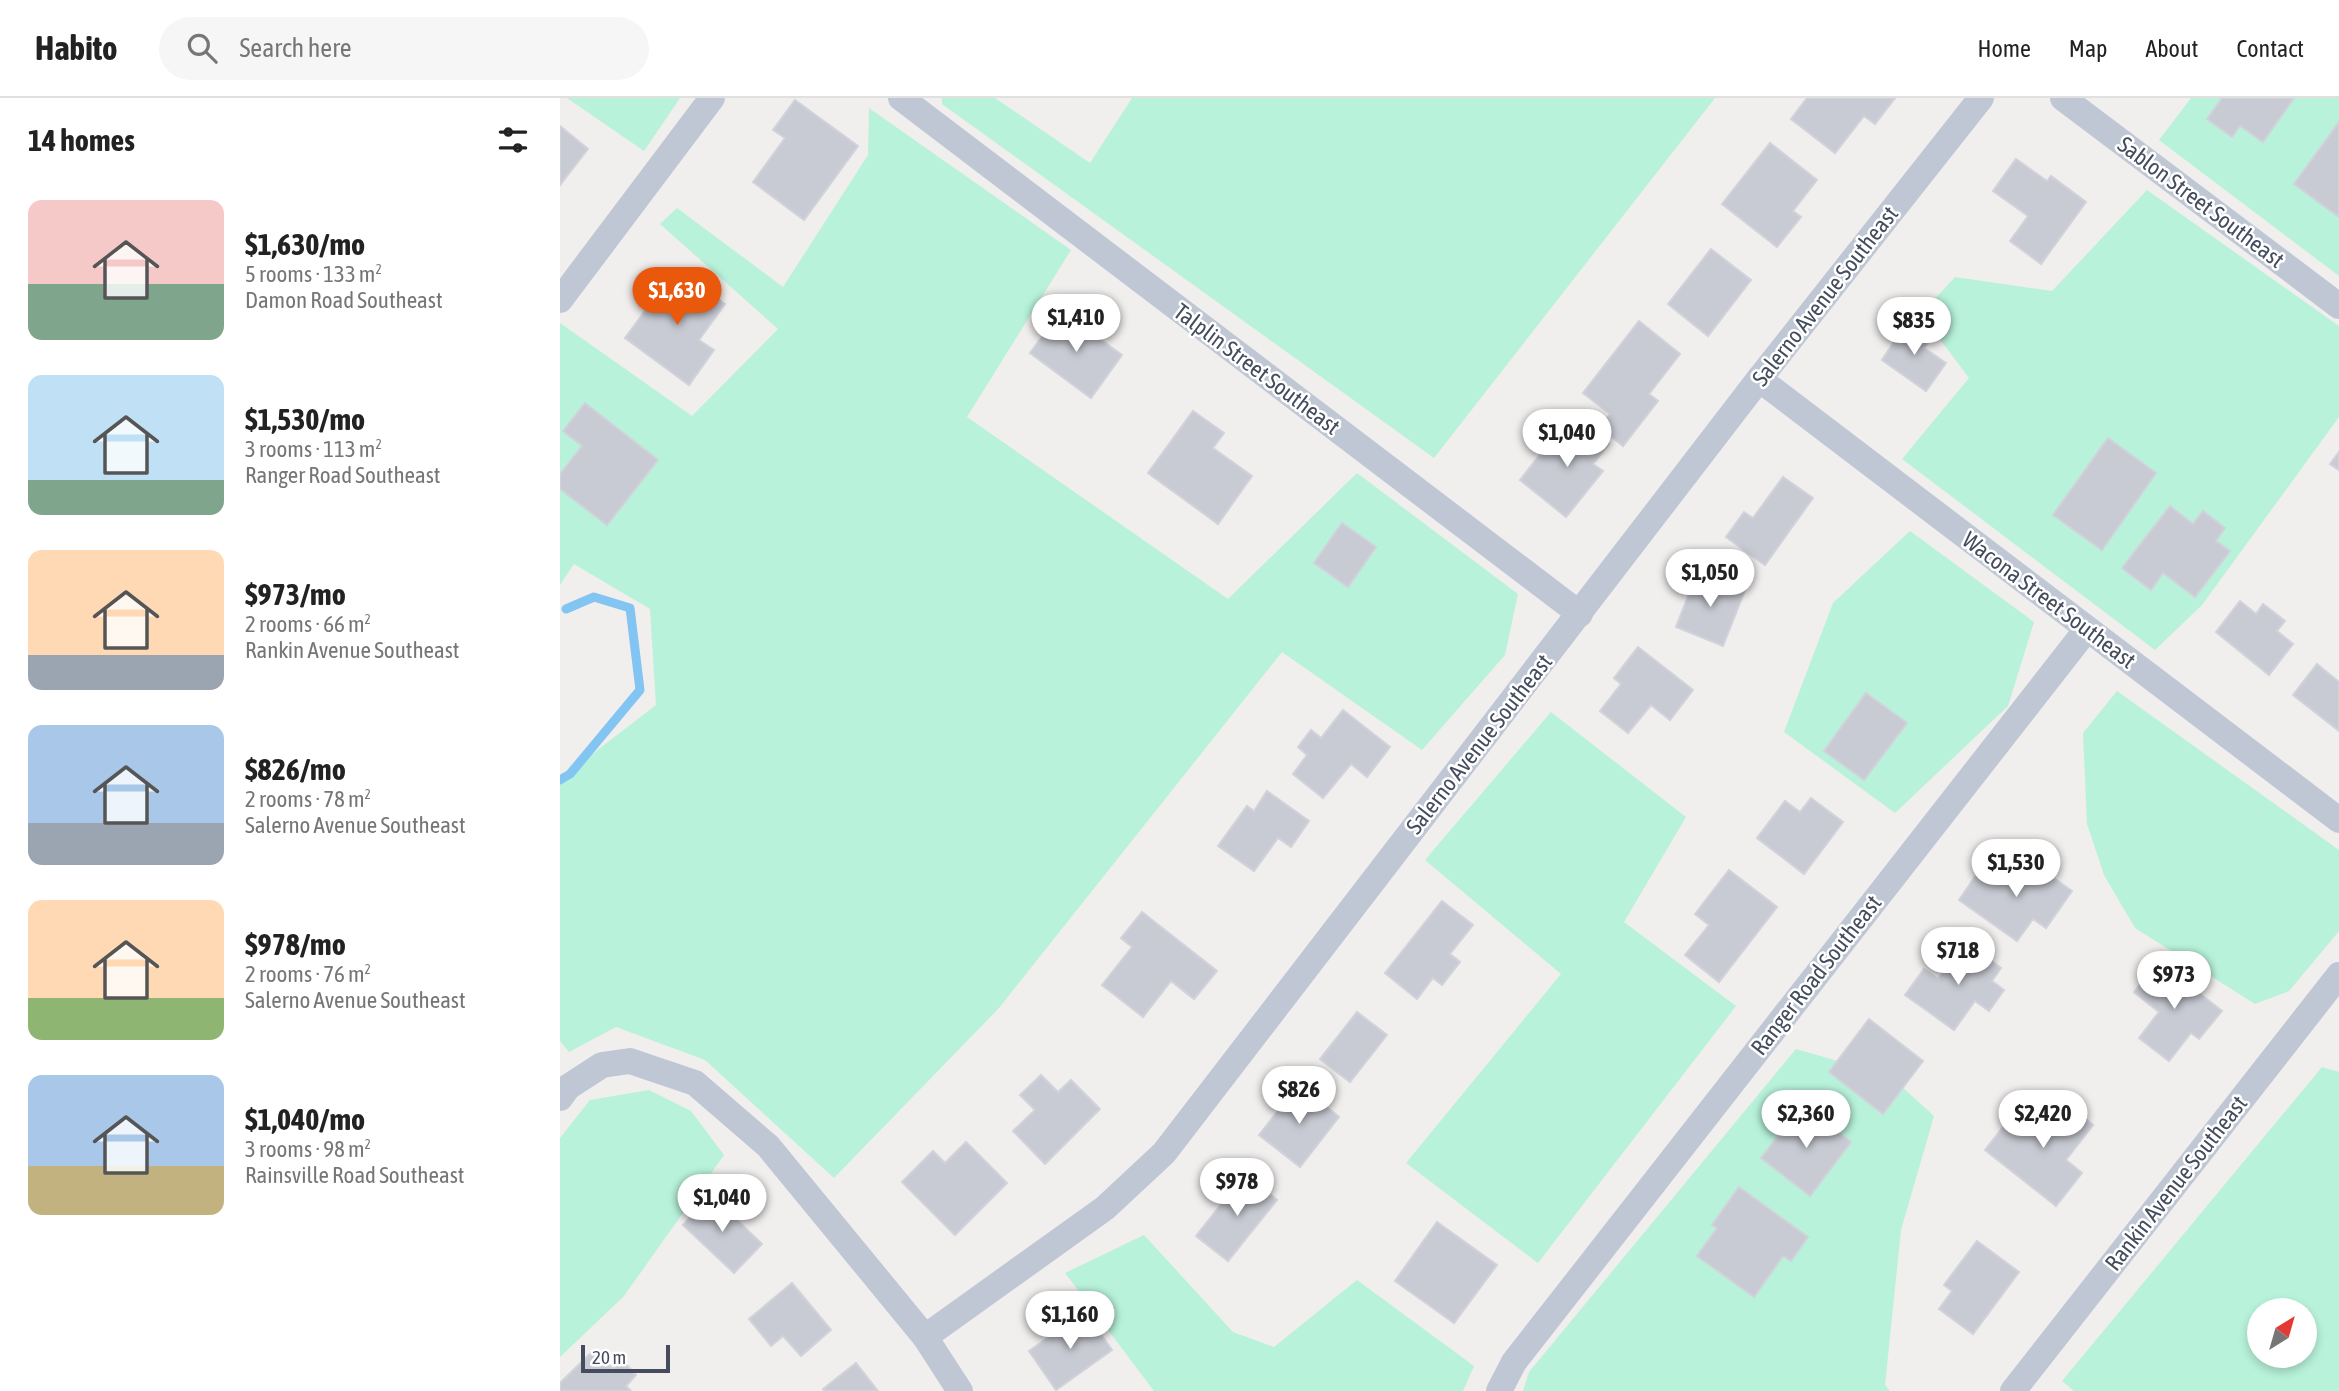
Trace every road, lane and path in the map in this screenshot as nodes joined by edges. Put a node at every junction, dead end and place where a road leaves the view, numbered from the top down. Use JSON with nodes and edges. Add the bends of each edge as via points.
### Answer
{"nodes":[{"id":1,"x":712,"y":98,"type":"edge"},
{"id":2,"x":901,"y":98,"type":"edge"},
{"id":3,"x":1981,"y":98,"type":"edge"},
{"id":4,"x":2063,"y":98,"type":"edge"},
{"id":5,"x":560,"y":300,"type":"edge"},
{"id":6,"x":2339,"y":306,"type":"edge"},
{"id":7,"x":1759,"y":380,"type":"junction"},
{"id":8,"x":1580,"y":614,"type":"junction"},
{"id":9,"x":2087,"y":629,"type":"junction"},
{"id":10,"x":2339,"y":820,"type":"edge"},
{"id":11,"x":2339,"y":975,"type":"edge"},
{"id":12,"x":560,"y":1098,"type":"edge"},
{"id":13,"x":925,"y":1337,"type":"junction"},
{"id":14,"x":960,"y":1391,"type":"edge"},
{"id":15,"x":1499,"y":1391,"type":"edge"},
{"id":16,"x":2013,"y":1391,"type":"edge"}],
"edges":[{"from":1,"to":5,"type":"street"},
{"from":2,"to":8,"type":"street","name":"Talplin Street Southeast"},
{"from":3,"to":7,"type":"street","name":"Salerno Avenue Southeast"},
{"from":4,"to":6,"type":"street","name":"Sablon Street Southeast"},
{"from":7,"to":8,"type":"street","name":"Salerno Avenue Southeast"},
{"from":7,"to":9,"type":"street","name":"Wacona Street Southeast"},
{"from":8,"to":13,"type":"street","name":"Salerno Avenue Southeast","via":[[1164,1153],[1105,1208]]},
{"from":9,"to":10,"type":"street","name":"Wacona Street Southeast"},
{"from":9,"to":15,"type":"street","name":"Ranger Road Southeast","via":[[1514,1362]]},
{"from":11,"to":16,"type":"street","name":"Rankin Avenue Southeast"},
{"from":12,"to":13,"type":"street","via":[[568,1087],[602,1065],[630,1061],[695,1083],[768,1146]]},
{"from":13,"to":14,"type":"street"}]}
